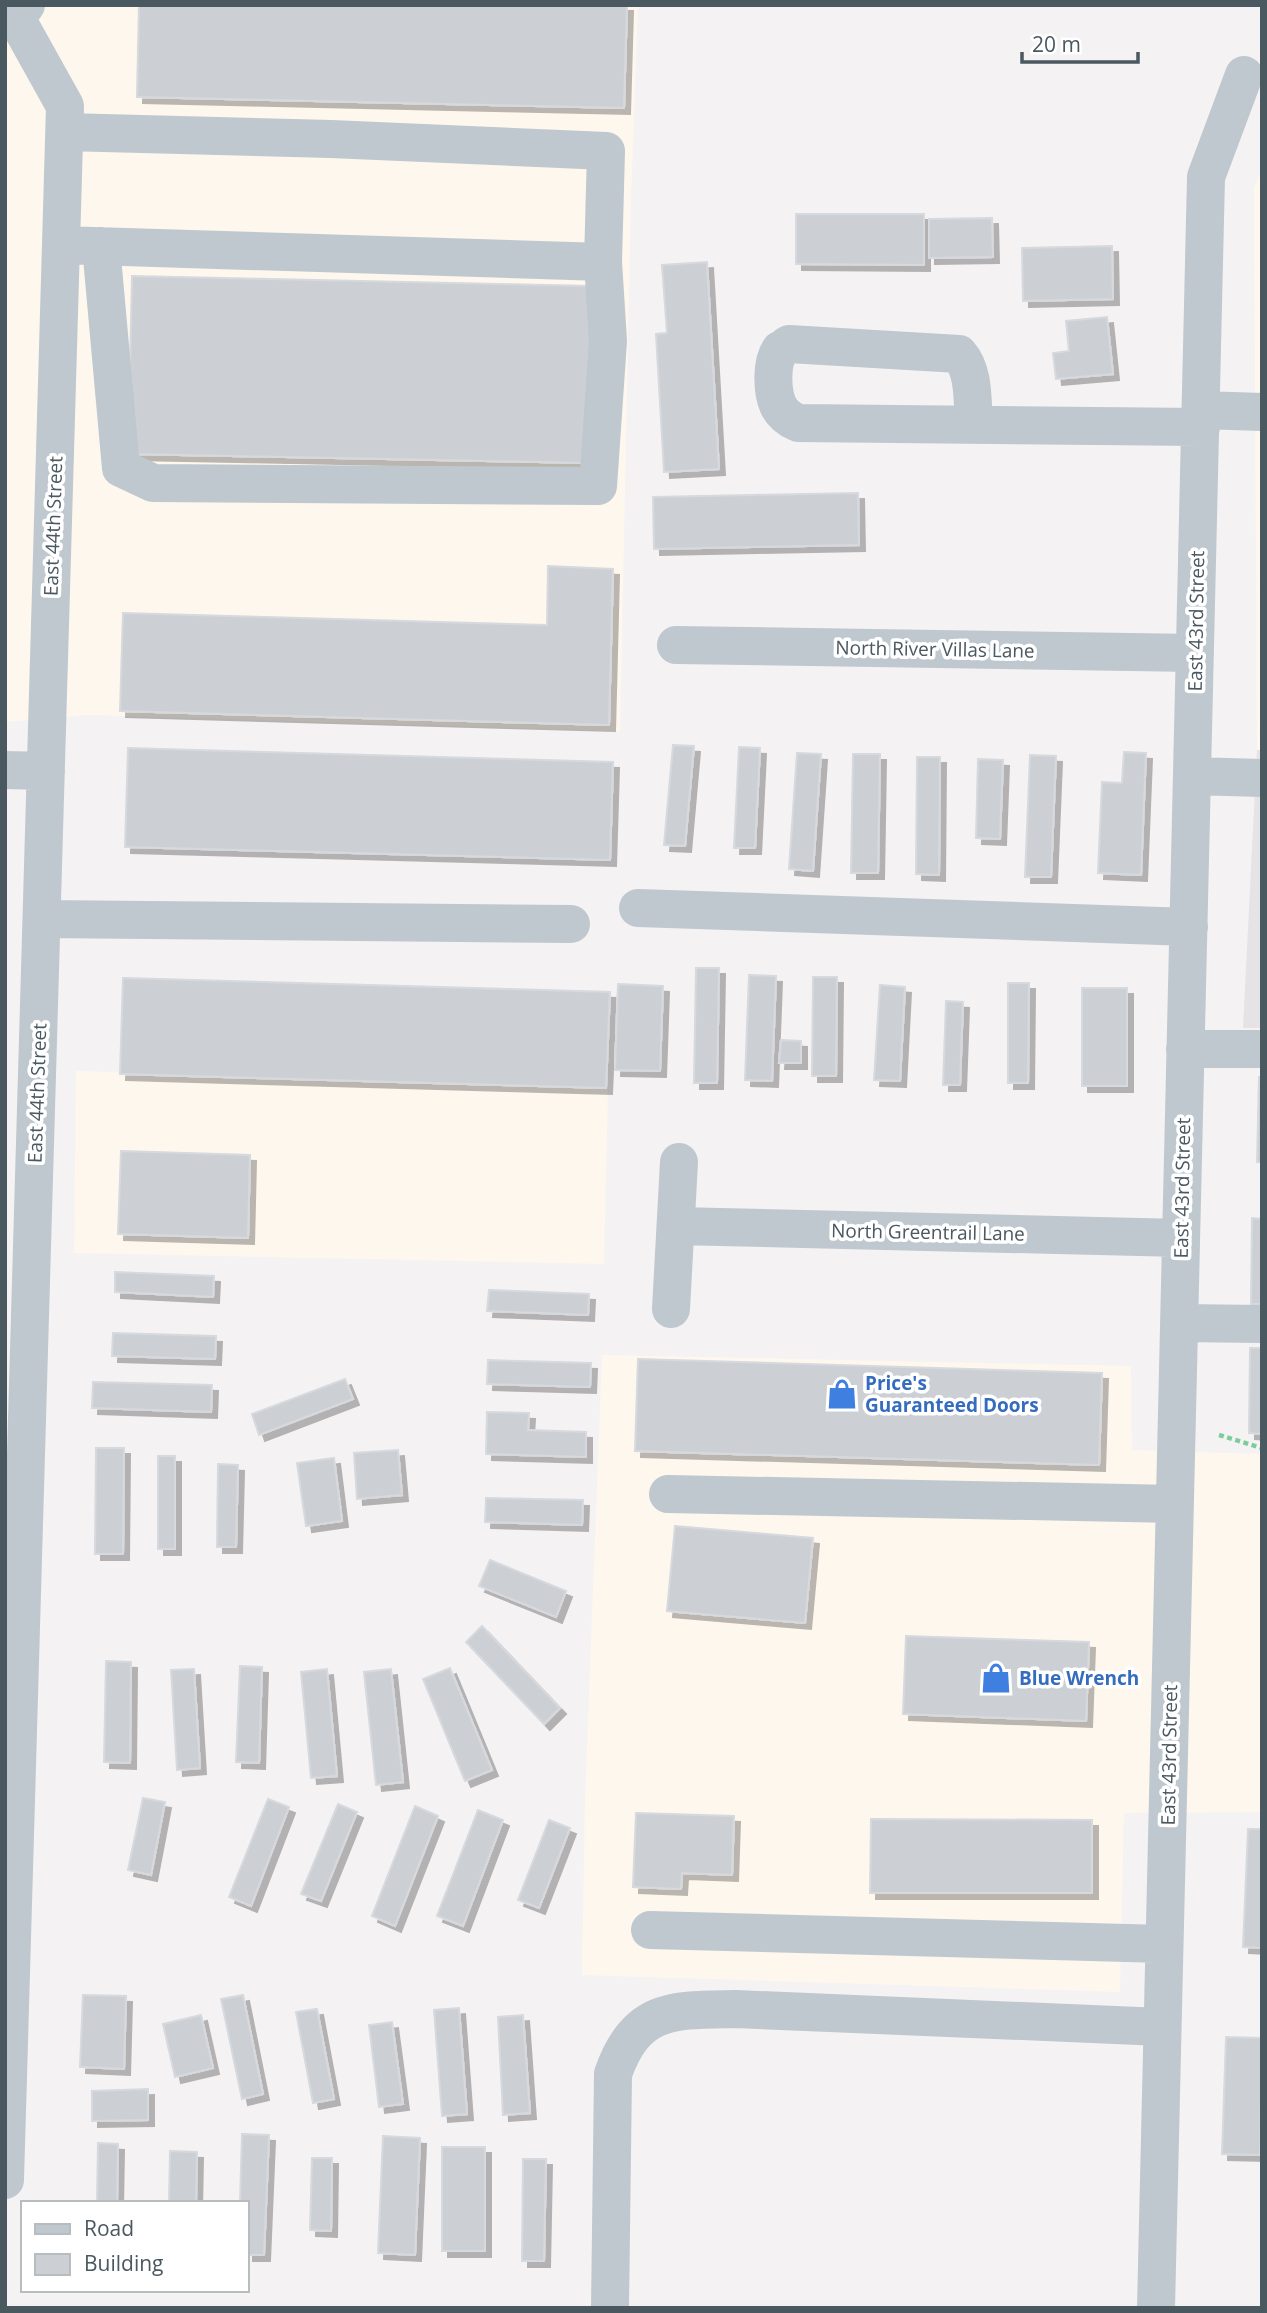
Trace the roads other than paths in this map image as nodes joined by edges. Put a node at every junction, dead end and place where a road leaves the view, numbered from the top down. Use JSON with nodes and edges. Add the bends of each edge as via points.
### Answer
{"nodes":[{"id":1,"x":21,"y":12,"type":"edge"},
{"id":2,"x":1244,"y":75,"type":"dead end"},
{"id":3,"x":65,"y":132,"type":"junction"},
{"id":4,"x":61,"y":244,"type":"junction"},
{"id":5,"x":102,"y":246,"type":"junction"},
{"id":6,"x":603,"y":262,"type":"junction"},
{"id":7,"x":1262,"y":412,"type":"edge"},
{"id":8,"x":1201,"y":419,"type":"junction"},
{"id":9,"x":974,"y":425,"type":"junction"},
{"id":10,"x":676,"y":645,"type":"dead end"},
{"id":11,"x":1195,"y":653,"type":"junction"},
{"id":12,"x":5,"y":770,"type":"edge"},
{"id":13,"x":46,"y":771,"type":"junction"},
{"id":14,"x":1192,"y":776,"type":"junction"},
{"id":15,"x":1262,"y":778,"type":"edge"},
{"id":16,"x":638,"y":908,"type":"dead end"},
{"id":17,"x":42,"y":919,"type":"junction"},
{"id":18,"x":571,"y":924,"type":"dead end"},
{"id":19,"x":1189,"y":927,"type":"junction"},
{"id":20,"x":1185,"y":1049,"type":"junction"},
{"id":21,"x":1262,"y":1049,"type":"edge"},
{"id":22,"x":679,"y":1162,"type":"dead end"},
{"id":23,"x":676,"y":1226,"type":"junction"},
{"id":24,"x":1181,"y":1238,"type":"junction"},
{"id":25,"x":671,"y":1309,"type":"dead end"},
{"id":26,"x":1179,"y":1323,"type":"junction"},
{"id":27,"x":1262,"y":1324,"type":"edge"},
{"id":28,"x":668,"y":1494,"type":"dead end"},
{"id":29,"x":1175,"y":1504,"type":"junction"},
{"id":30,"x":650,"y":1930,"type":"dead end"},
{"id":31,"x":1164,"y":1944,"type":"junction"},
{"id":32,"x":1162,"y":2027,"type":"junction"},
{"id":33,"x":5,"y":2180,"type":"edge"},
{"id":34,"x":610,"y":2308,"type":"edge"},
{"id":35,"x":1156,"y":2308,"type":"edge"}],
"edges":[{"from":1,"to":3,"type":"street","name":"East 44th Street","via":[[65,106]]},
{"from":2,"to":8,"type":"street","name":"East 43rd Street","via":[[1206,177]]},
{"from":3,"to":4,"type":"street","name":"East 44th Street"},
{"from":3,"to":6,"type":"street","via":[[607,151]]},
{"from":4,"to":5,"type":"street"},
{"from":4,"to":13,"type":"street","name":"East 44th Street"},
{"from":5,"to":6,"type":"street"},
{"from":5,"to":6,"type":"street","via":[[121,468],[153,482],[598,486],[608,341]]},
{"from":7,"to":8,"type":"street"},
{"from":8,"to":9,"type":"street"},
{"from":8,"to":11,"type":"street","name":"East 43rd Street"},
{"from":9,"to":9,"type":"street","via":[[798,423],[778,406],[775,362],[789,344],[959,354],[970,372]]},
{"from":10,"to":11,"type":"street","name":"North River Villas Lane"},
{"from":11,"to":14,"type":"street","name":"East 43rd Street"},
{"from":12,"to":13,"type":"street"},
{"from":13,"to":17,"type":"street","name":"East 44th Street"},
{"from":14,"to":15,"type":"street"},
{"from":14,"to":19,"type":"street","name":"East 43rd Street"},
{"from":16,"to":19,"type":"street"},
{"from":17,"to":18,"type":"street"},
{"from":17,"to":33,"type":"street","name":"East 44th Street"},
{"from":19,"to":20,"type":"street","name":"East 43rd Street"},
{"from":20,"to":21,"type":"street"},
{"from":20,"to":24,"type":"street","name":"East 43rd Street"},
{"from":22,"to":23,"type":"street"},
{"from":23,"to":24,"type":"street","name":"North Greentrail Lane"},
{"from":23,"to":25,"type":"street"},
{"from":24,"to":26,"type":"street","name":"East 43rd Street"},
{"from":26,"to":27,"type":"street"},
{"from":26,"to":29,"type":"street","name":"East 43rd Street"},
{"from":28,"to":29,"type":"street"},
{"from":29,"to":31,"type":"street","name":"East 43rd Street"},
{"from":30,"to":31,"type":"street"},
{"from":31,"to":32,"type":"street","name":"East 43rd Street"},
{"from":32,"to":34,"type":"street","via":[[735,2009],[663,2014],[639,2028],[621,2052],[613,2074]]},
{"from":32,"to":35,"type":"street","name":"East 43rd Street"}]}
